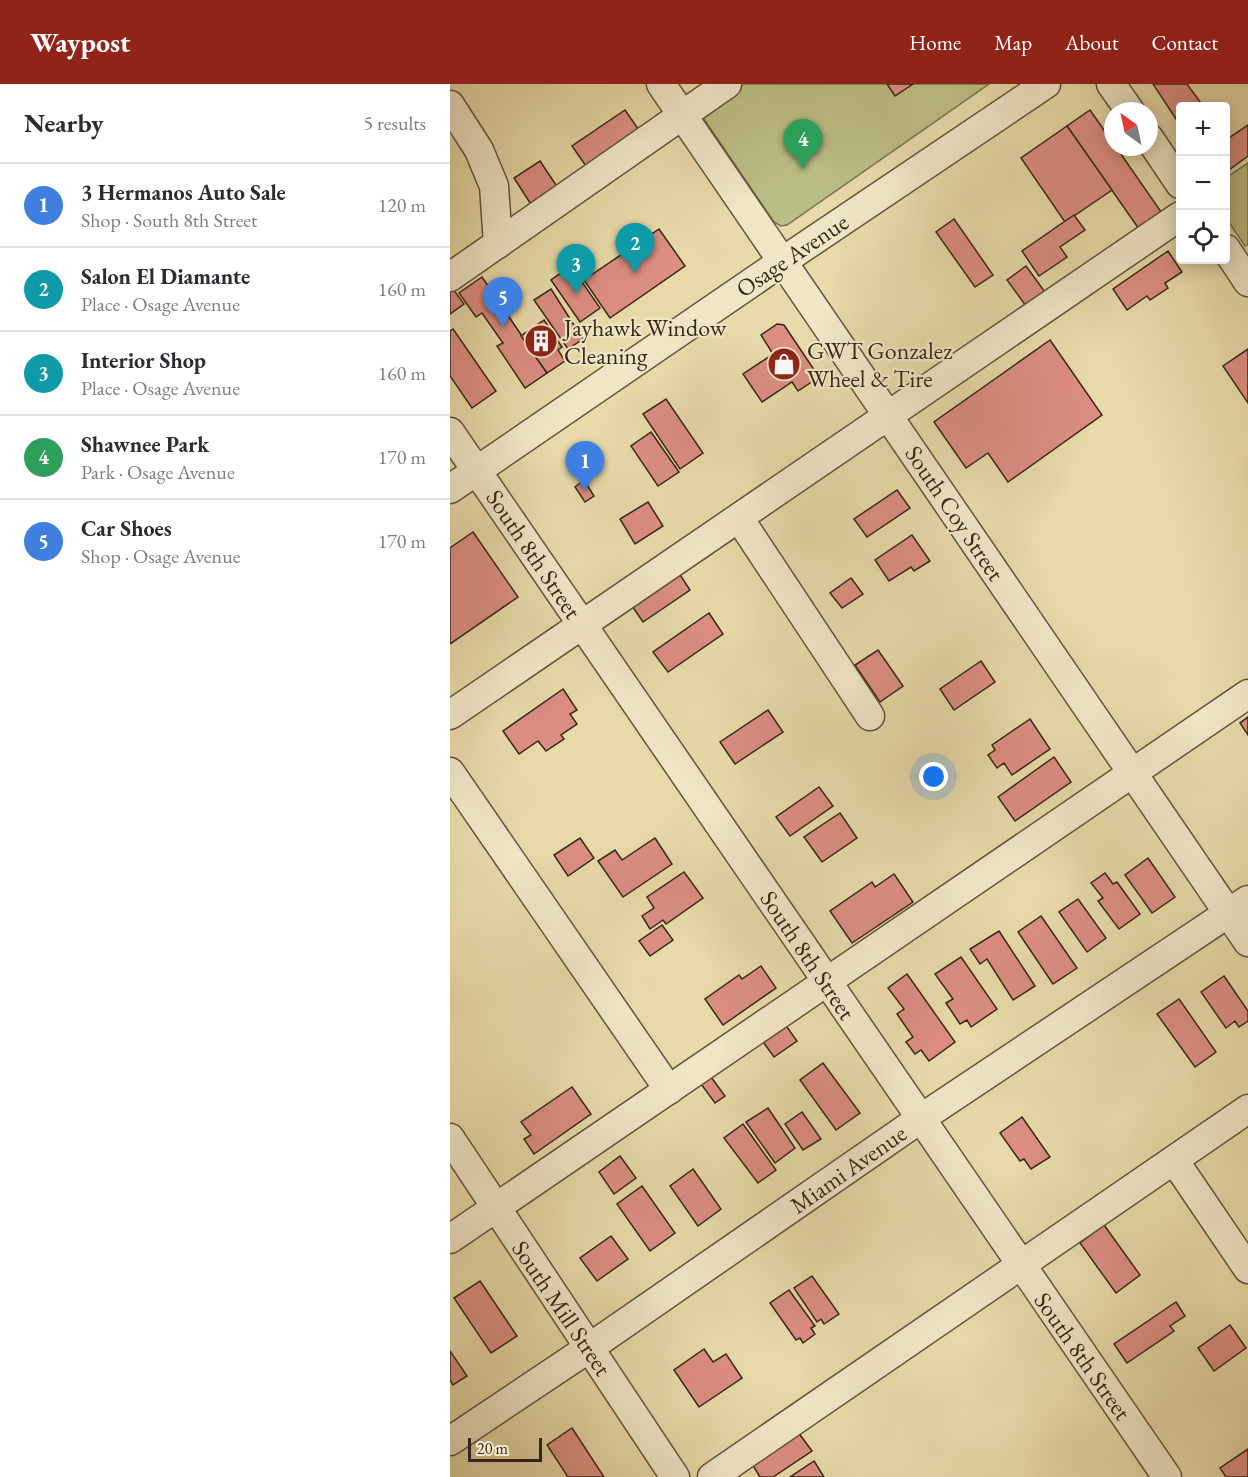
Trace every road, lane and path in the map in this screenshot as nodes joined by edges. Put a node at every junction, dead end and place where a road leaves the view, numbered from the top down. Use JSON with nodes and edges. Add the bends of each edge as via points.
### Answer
{"nodes":[{"id":1,"x":661,"y":84,"type":"edge"},
{"id":2,"x":727,"y":84,"type":"edge"},
{"id":3,"x":1046,"y":84,"type":"edge"},
{"id":4,"x":1112,"y":84,"type":"edge"},
{"id":5,"x":1124,"y":102,"type":"edge"},
{"id":6,"x":450,"y":105,"type":"edge"},
{"id":7,"x":682,"y":115,"type":"junction"},
{"id":8,"x":1158,"y":151,"type":"edge"},
{"id":9,"x":1176,"y":178,"type":"edge"},
{"id":10,"x":495,"y":205,"type":"junction"},
{"id":11,"x":536,"y":217,"type":"junction"},
{"id":12,"x":1176,"y":219,"type":"edge"},
{"id":13,"x":498,"y":244,"type":"junction"},
{"id":14,"x":1230,"y":255,"type":"edge"},
{"id":15,"x":783,"y":261,"type":"junction"},
{"id":16,"x":450,"y":278,"type":"edge"},
{"id":17,"x":1248,"y":282,"type":"edge"},
{"id":18,"x":888,"y":416,"type":"junction"},
{"id":19,"x":450,"y":432,"type":"edge"},
{"id":20,"x":477,"y":470,"type":"junction"},
{"id":21,"x":450,"y":489,"type":"edge"},
{"id":22,"x":739,"y":518,"type":"junction"},
{"id":23,"x":582,"y":624,"type":"junction"},
{"id":24,"x":1248,"y":694,"type":"edge"},
{"id":25,"x":450,"y":715,"type":"edge"},
{"id":26,"x":870,"y":716,"type":"dead end"},
{"id":27,"x":450,"y":772,"type":"edge"},
{"id":28,"x":1132,"y":772,"type":"junction"},
{"id":29,"x":1238,"y":907,"type":"edge"},
{"id":30,"x":1248,"y":942,"type":"edge"},
{"id":31,"x":827,"y":982,"type":"junction"},
{"id":32,"x":669,"y":1090,"type":"junction"},
{"id":33,"x":1248,"y":1109,"type":"edge"},
{"id":34,"x":920,"y":1119,"type":"junction"},
{"id":35,"x":450,"y":1138,"type":"edge"},
{"id":36,"x":1174,"y":1160,"type":"junction"},
{"id":37,"x":496,"y":1208,"type":"junction"},
{"id":38,"x":450,"y":1239,"type":"edge"},
{"id":39,"x":1020,"y":1265,"type":"junction"},
{"id":40,"x":1248,"y":1269,"type":"edge"},
{"id":41,"x":589,"y":1348,"type":"junction"},
{"id":42,"x":450,"y":1441,"type":"edge"},
{"id":43,"x":675,"y":1477,"type":"edge"},
{"id":44,"x":712,"y":1477,"type":"edge"},
{"id":45,"x":1167,"y":1477,"type":"edge"}],
"edges":[{"from":1,"to":7,"type":"street","name":"South Coy Street"},
{"from":2,"to":7,"type":"street"},
{"from":3,"to":15,"type":"street","name":"Osage Avenue"},
{"from":4,"to":5,"type":"street"},
{"from":6,"to":10,"type":"street","via":[[479,150],[494,186]]},
{"from":7,"to":11,"type":"street"},
{"from":7,"to":15,"type":"street","name":"South Coy Street"},
{"from":8,"to":9,"type":"street"},
{"from":10,"to":11,"type":"street"},
{"from":10,"to":13,"type":"street"},
{"from":11,"to":13,"type":"street"},
{"from":12,"to":18,"type":"street"},
{"from":13,"to":16,"type":"street"},
{"from":14,"to":17,"type":"street"},
{"from":15,"to":18,"type":"street","name":"South Coy Street"},
{"from":15,"to":20,"type":"street","name":"Osage Avenue"},
{"from":18,"to":22,"type":"street"},
{"from":18,"to":28,"type":"street","name":"South Coy Street"},
{"from":19,"to":20,"type":"street","name":"South 8th Street"},
{"from":20,"to":21,"type":"street","name":"Osage Avenue"},
{"from":20,"to":23,"type":"street","name":"South 8th Street"},
{"from":22,"to":23,"type":"street"},
{"from":22,"to":26,"type":"street"},
{"from":23,"to":25,"type":"street"},
{"from":23,"to":31,"type":"street","name":"South 8th Street"},
{"from":24,"to":28,"type":"street"},
{"from":27,"to":32,"type":"street"},
{"from":28,"to":29,"type":"street","name":"South Coy Street"},
{"from":28,"to":31,"type":"street"},
{"from":29,"to":30,"type":"street","name":"South Coy Street"},
{"from":29,"to":34,"type":"street","name":"Miami Avenue"},
{"from":31,"to":32,"type":"street"},
{"from":31,"to":34,"type":"street","name":"South 8th Street"},
{"from":32,"to":37,"type":"street"},
{"from":33,"to":36,"type":"street"},
{"from":34,"to":39,"type":"street","name":"South 8th Street"},
{"from":34,"to":41,"type":"street","name":"Miami Avenue"},
{"from":35,"to":37,"type":"street","name":"South Mill Street"},
{"from":36,"to":39,"type":"street"},
{"from":36,"to":40,"type":"street"},
{"from":37,"to":38,"type":"street"},
{"from":37,"to":41,"type":"street","name":"South Mill Street"},
{"from":39,"to":44,"type":"street"},
{"from":39,"to":45,"type":"street","name":"South 8th Street"},
{"from":41,"to":42,"type":"street","name":"Miami Avenue"},
{"from":41,"to":43,"type":"street","name":"South Mill Street"}]}
